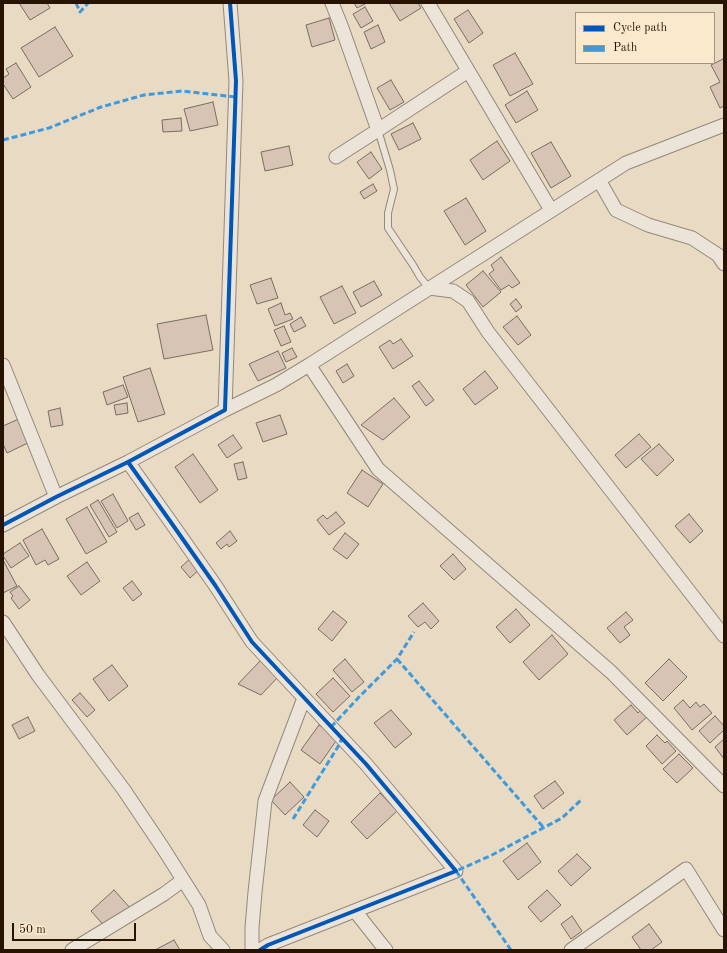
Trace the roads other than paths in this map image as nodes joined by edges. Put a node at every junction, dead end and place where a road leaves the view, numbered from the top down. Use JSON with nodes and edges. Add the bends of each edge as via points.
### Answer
{"nodes":[{"id":1,"x":230,"y":3,"type":"edge"},
{"id":2,"x":332,"y":3,"type":"edge"},
{"id":3,"x":428,"y":3,"type":"edge"},
{"id":4,"x":468,"y":71,"type":"junction"},
{"id":5,"x":724,"y":124,"type":"edge"},
{"id":6,"x":378,"y":130,"type":"junction"},
{"id":7,"x":336,"y":157,"type":"dead end"},
{"id":8,"x":599,"y":180,"type":"junction"},
{"id":9,"x":551,"y":210,"type":"junction"},
{"id":10,"x":724,"y":264,"type":"edge"},
{"id":11,"x":429,"y":288,"type":"junction"},
{"id":12,"x":3,"y":364,"type":"edge"},
{"id":13,"x":309,"y":365,"type":"junction"},
{"id":14,"x":225,"y":410,"type":"junction"},
{"id":15,"x":128,"y":462,"type":"junction"},
{"id":16,"x":56,"y":497,"type":"junction"},
{"id":17,"x":3,"y":525,"type":"edge"},
{"id":18,"x":3,"y":622,"type":"edge"},
{"id":19,"x":724,"y":636,"type":"edge"},
{"id":20,"x":304,"y":698,"type":"junction"},
{"id":21,"x":724,"y":786,"type":"edge"},
{"id":22,"x":183,"y":880,"type":"junction"},
{"id":23,"x":355,"y":911,"type":"junction"},
{"id":24,"x":724,"y":930,"type":"edge"},
{"id":25,"x":72,"y":950,"type":"edge"},
{"id":26,"x":223,"y":950,"type":"edge"},
{"id":27,"x":252,"y":950,"type":"edge"},
{"id":28,"x":260,"y":950,"type":"edge"},
{"id":29,"x":386,"y":950,"type":"edge"},
{"id":30,"x":571,"y":950,"type":"edge"}],
"edges":[{"from":1,"to":14,"type":"street","via":[[236,81]]},
{"from":2,"to":6,"type":"street"},
{"from":3,"to":4,"type":"street"},
{"from":4,"to":6,"type":"street"},
{"from":4,"to":9,"type":"street"},
{"from":5,"to":8,"type":"street","via":[[626,163]]},
{"from":6,"to":7,"type":"street"},
{"from":6,"to":11,"type":"lane","via":[[394,190],[388,213],[388,228]]},
{"from":8,"to":9,"type":"street"},
{"from":8,"to":10,"type":"street","via":[[616,210],[648,226],[692,238],[718,255]]},
{"from":9,"to":11,"type":"street"},
{"from":11,"to":13,"type":"street"},
{"from":11,"to":19,"type":"street","via":[[453,291],[468,301],[488,332]]},
{"from":12,"to":16,"type":"street"},
{"from":13,"to":14,"type":"street","via":[[276,385]]},
{"from":13,"to":21,"type":"street","via":[[378,469],[611,672]]},
{"from":14,"to":15,"type":"street"},
{"from":15,"to":16,"type":"street"},
{"from":15,"to":20,"type":"street","via":[[215,584],[252,642]]},
{"from":16,"to":17,"type":"street"},
{"from":18,"to":22,"type":"street","via":[[38,675],[124,790]]},
{"from":20,"to":23,"type":"street","via":[[366,764],[456,871]]},
{"from":20,"to":27,"type":"street","via":[[265,801],[255,892]]},
{"from":22,"to":25,"type":"street"},
{"from":22,"to":26,"type":"street","via":[[199,906],[210,936]]},
{"from":23,"to":28,"type":"street"},
{"from":23,"to":29,"type":"street"},
{"from":24,"to":30,"type":"street","via":[[686,869]]}]}
